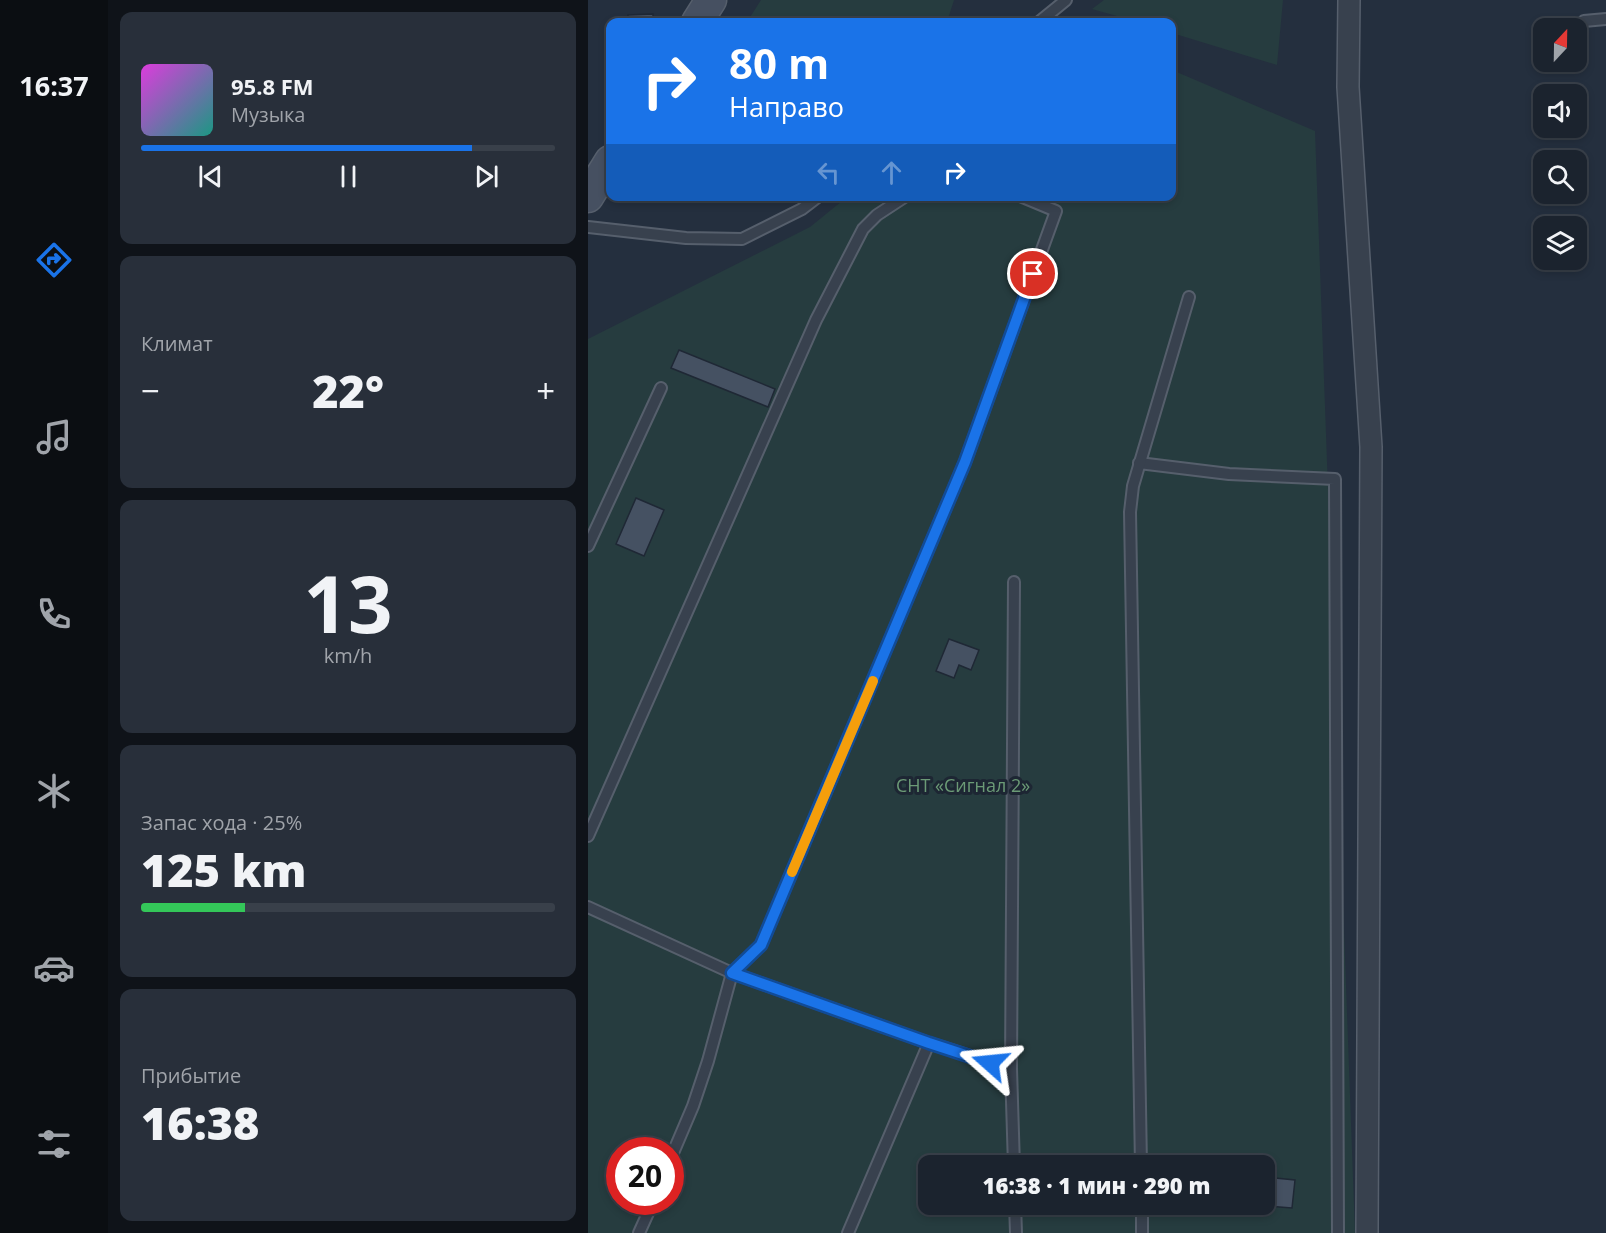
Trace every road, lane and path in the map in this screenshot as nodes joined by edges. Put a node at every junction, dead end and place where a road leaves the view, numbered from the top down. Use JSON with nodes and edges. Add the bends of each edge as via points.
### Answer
{"nodes":[{"id":1,"x":711,"y":0,"type":"edge"},
{"id":2,"x":1066,"y":0,"type":"edge"},
{"id":3,"x":1349,"y":0,"type":"edge"},
{"id":4,"x":700,"y":18,"type":"edge"},
{"id":5,"x":1044,"y":18,"type":"edge"},
{"id":6,"x":1606,"y":19,"type":"edge"},
{"id":7,"x":1587,"y":21,"type":"edge"},
{"id":8,"x":606,"y":168,"type":"edge"},
{"id":9,"x":588,"y":197,"type":"edge"},
{"id":10,"x":812,"y":201,"type":"edge"},
{"id":11,"x":898,"y":201,"type":"edge"},
{"id":12,"x":1032,"y":201,"type":"edge"},
{"id":13,"x":588,"y":227,"type":"edge"},
{"id":14,"x":1189,"y":297,"type":"dead end"},
{"id":15,"x":661,"y":388,"type":"dead end"},
{"id":16,"x":1139,"y":463,"type":"junction"},
{"id":17,"x":588,"y":546,"type":"edge"},
{"id":18,"x":1014,"y":582,"type":"dead end"},
{"id":19,"x":588,"y":836,"type":"edge"},
{"id":20,"x":588,"y":907,"type":"edge"},
{"id":21,"x":732,"y":973,"type":"junction"},
{"id":22,"x":929,"y":1043,"type":"junction"},
{"id":23,"x":1011,"y":1069,"type":"junction"},
{"id":24,"x":680,"y":1137,"type":"edge"},
{"id":25,"x":1014,"y":1155,"type":"edge"},
{"id":26,"x":1141,"y":1155,"type":"edge"},
{"id":27,"x":647,"y":1215,"type":"edge"},
{"id":28,"x":1016,"y":1215,"type":"edge"},
{"id":29,"x":1142,"y":1215,"type":"edge"},
{"id":30,"x":639,"y":1233,"type":"edge"},
{"id":31,"x":848,"y":1233,"type":"edge"},
{"id":32,"x":1016,"y":1233,"type":"edge"},
{"id":33,"x":1142,"y":1233,"type":"edge"},
{"id":34,"x":1338,"y":1233,"type":"edge"},
{"id":35,"x":1367,"y":1233,"type":"edge"}],
"edges":[{"from":1,"to":4,"type":"main road"},
{"from":2,"to":5,"type":"lane"},
{"from":3,"to":35,"type":"street","via":[[1348,87],[1371,447]]},
{"from":6,"to":7,"type":"lane"},
{"from":8,"to":9,"type":"main road"},
{"from":10,"to":13,"type":"lane","via":[[742,238]]},
{"from":11,"to":19,"type":"lane","via":[[862,230],[816,321]]},
{"from":12,"to":21,"type":"lane","via":[[1056,211],[965,462],[761,945]]},
{"from":14,"to":16,"type":"lane"},
{"from":15,"to":17,"type":"lane"},
{"from":16,"to":26,"type":"lane","via":[[1130,512]]},
{"from":16,"to":34,"type":"lane","via":[[1229,474],[1335,479]]},
{"from":18,"to":23,"type":"lane"},
{"from":20,"to":21,"type":"lane"},
{"from":21,"to":22,"type":"lane"},
{"from":21,"to":24,"type":"lane","via":[[708,1061]]},
{"from":22,"to":23,"type":"lane"},
{"from":22,"to":31,"type":"lane"},
{"from":23,"to":25,"type":"lane"},
{"from":27,"to":30,"type":"lane"},
{"from":28,"to":32,"type":"lane"},
{"from":29,"to":33,"type":"lane"}]}
